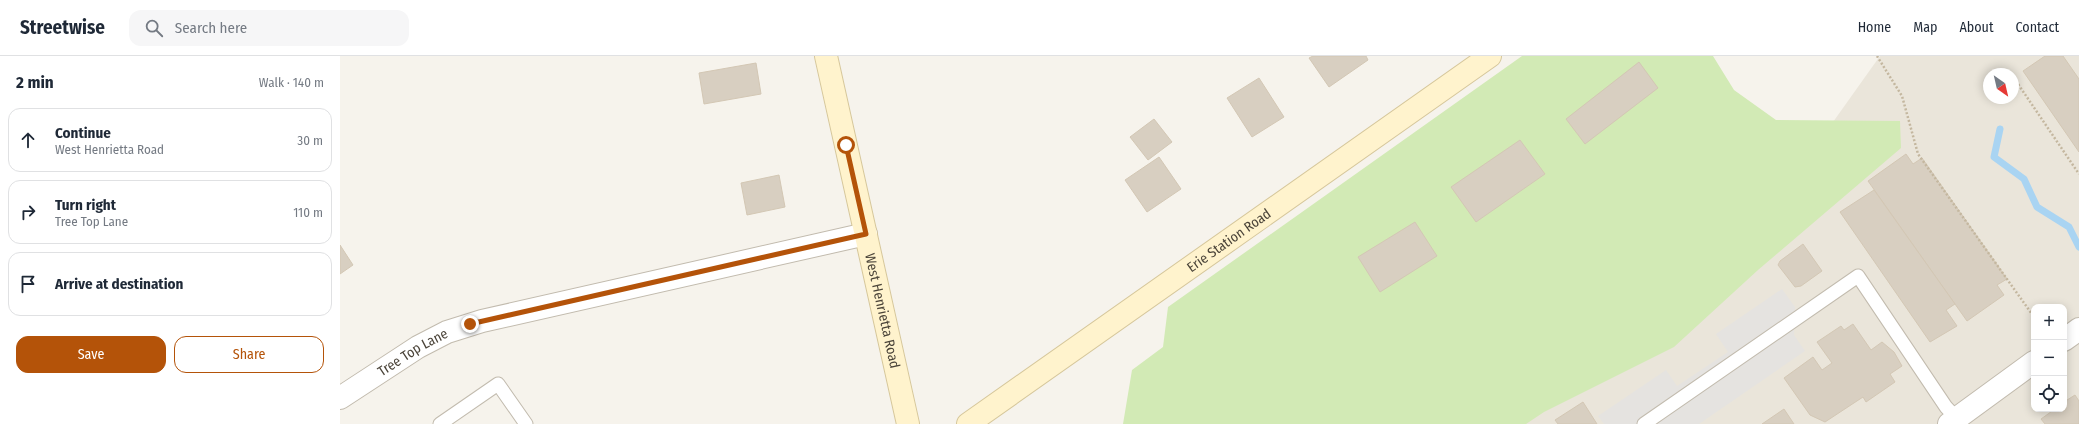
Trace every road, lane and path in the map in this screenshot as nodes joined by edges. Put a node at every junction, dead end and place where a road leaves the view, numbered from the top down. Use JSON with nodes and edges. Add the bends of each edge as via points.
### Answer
{"nodes":[{"id":1,"x":826,"y":56,"type":"edge"},
{"id":2,"x":1490,"y":56,"type":"edge"},
{"id":3,"x":1877,"y":56,"type":"edge"},
{"id":4,"x":2019,"y":85,"type":"edge"},
{"id":5,"x":2079,"y":174,"type":"edge"},
{"id":6,"x":866,"y":234,"type":"junction"},
{"id":7,"x":2031,"y":313,"type":"edge"},
{"id":8,"x":2079,"y":329,"type":"edge"},
{"id":9,"x":2067,"y":338,"type":"edge"},
{"id":10,"x":2031,"y":364,"type":"edge"},
{"id":11,"x":340,"y":398,"type":"edge"},
{"id":12,"x":1956,"y":422,"type":"edge"},
{"id":13,"x":440,"y":424,"type":"edge"},
{"id":14,"x":526,"y":424,"type":"edge"},
{"id":15,"x":908,"y":424,"type":"edge"},
{"id":16,"x":968,"y":424,"type":"edge"},
{"id":17,"x":1644,"y":424,"type":"edge"}],
"edges":[{"from":1,"to":6,"type":"main road","name":"West Henrietta Road"},
{"from":2,"to":16,"type":"main road","name":"Erie Station Road"},
{"from":3,"to":7,"type":"path","via":[[1902,96],[1918,154]]},
{"from":4,"to":5,"type":"path"},
{"from":6,"to":11,"type":"street","name":"Tree Top Lane","via":[[482,320],[447,332],[418,347]]},
{"from":6,"to":15,"type":"main road","name":"West Henrietta Road"},
{"from":8,"to":9,"type":"street"},
{"from":10,"to":12,"type":"street"},
{"from":12,"to":17,"type":"lane","via":[[1858,276]]},
{"from":13,"to":14,"type":"lane","via":[[498,384]]}]}
